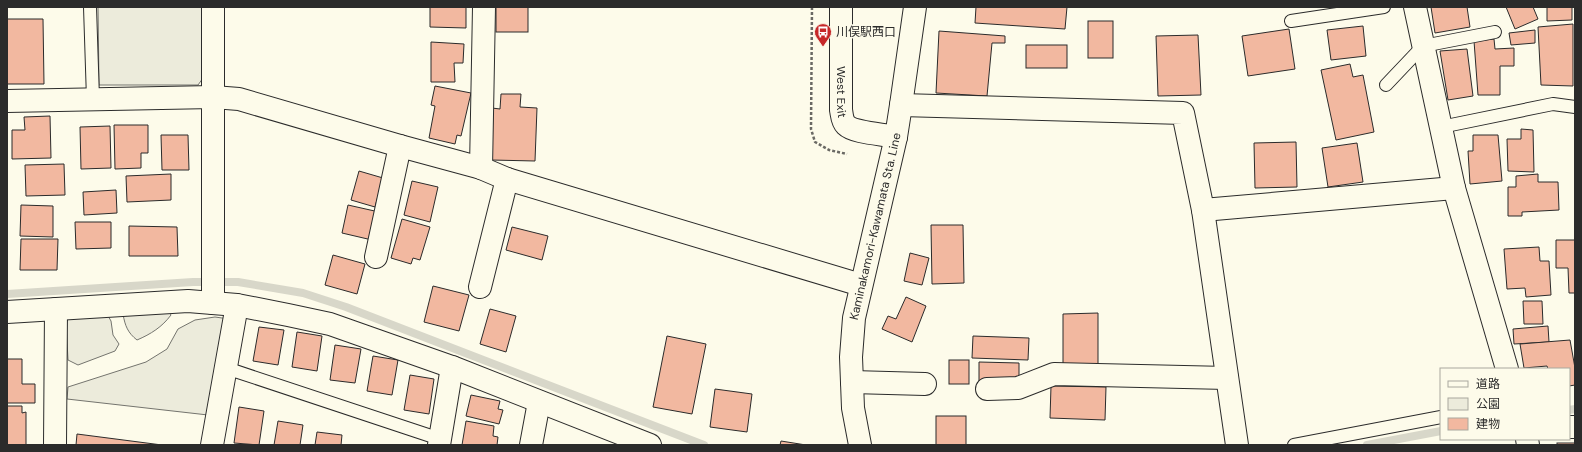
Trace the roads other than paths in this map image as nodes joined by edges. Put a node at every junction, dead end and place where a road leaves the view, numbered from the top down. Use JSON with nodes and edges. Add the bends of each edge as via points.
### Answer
{"nodes":[{"id":1,"x":90,"y":7,"type":"edge"},
{"id":2,"x":213,"y":7,"type":"edge"},
{"id":3,"x":484,"y":7,"type":"edge"},
{"id":4,"x":841,"y":7,"type":"edge"},
{"id":5,"x":915,"y":7,"type":"edge"},
{"id":6,"x":1384,"y":7,"type":"edge"},
{"id":7,"x":1415,"y":7,"type":"edge"},
{"id":8,"x":1291,"y":21,"type":"dead end"},
{"id":9,"x":1495,"y":32,"type":"dead end"},
{"id":10,"x":1423,"y":46,"type":"junction"},
{"id":11,"x":1386,"y":86,"type":"dead end"},
{"id":12,"x":213,"y":97,"type":"junction"},
{"id":13,"x":93,"y":99,"type":"junction"},
{"id":14,"x":7,"y":100,"type":"edge"},
{"id":15,"x":902,"y":105,"type":"junction"},
{"id":16,"x":1575,"y":107,"type":"edge"},
{"id":17,"x":1441,"y":127,"type":"junction"},
{"id":18,"x":896,"y":137,"type":"junction"},
{"id":19,"x":400,"y":146,"type":"junction"},
{"id":20,"x":481,"y":168,"type":"junction"},
{"id":21,"x":507,"y":179,"type":"junction"},
{"id":22,"x":1454,"y":188,"type":"junction"},
{"id":23,"x":1204,"y":210,"type":"junction"},
{"id":24,"x":376,"y":257,"type":"dead end"},
{"id":25,"x":860,"y":285,"type":"junction"},
{"id":26,"x":480,"y":287,"type":"dead end"},
{"id":27,"x":213,"y":303,"type":"junction"},
{"id":28,"x":237,"y":305,"type":"junction"},
{"id":29,"x":56,"y":309,"type":"junction"},
{"id":30,"x":7,"y":312,"type":"edge"},
{"id":31,"x":452,"y":367,"type":"junction"},
{"id":32,"x":226,"y":368,"type":"junction"},
{"id":33,"x":1507,"y":368,"type":"edge"},
{"id":34,"x":1227,"y":378,"type":"junction"},
{"id":35,"x":852,"y":382,"type":"junction"},
{"id":36,"x":925,"y":384,"type":"dead end"},
{"id":37,"x":986,"y":390,"type":"dead end"},
{"id":38,"x":539,"y":402,"type":"junction"},
{"id":39,"x":1440,"y":417,"type":"edge"},
{"id":40,"x":440,"y":442,"type":"edge"},
{"id":41,"x":56,"y":445,"type":"edge"},
{"id":42,"x":212,"y":445,"type":"edge"},
{"id":43,"x":531,"y":445,"type":"edge"},
{"id":44,"x":650,"y":445,"type":"edge"},
{"id":45,"x":860,"y":445,"type":"edge"},
{"id":46,"x":1237,"y":445,"type":"edge"},
{"id":47,"x":1294,"y":445,"type":"edge"}],
"edges":[{"from":1,"to":13,"type":"lane"},
{"from":2,"to":12,"type":"street"},
{"from":3,"to":20,"type":"street"},
{"from":4,"to":18,"type":"street","name":"West Exit","via":[[842,119],[854,130]]},
{"from":5,"to":15,"type":"street","name":"Kaminakamori-Kawamata Sta. Line"},
{"from":6,"to":8,"type":"lane"},
{"from":7,"to":10,"type":"street"},
{"from":9,"to":10,"type":"lane"},
{"from":10,"to":11,"type":"lane"},
{"from":10,"to":17,"type":"street"},
{"from":12,"to":13,"type":"street"},
{"from":12,"to":19,"type":"street","via":[[239,99]]},
{"from":12,"to":27,"type":"street"},
{"from":13,"to":14,"type":"street"},
{"from":15,"to":18,"type":"street","name":"Kaminakamori-Kawamata Sta. Line"},
{"from":15,"to":23,"type":"street","via":[[1183,113]]},
{"from":16,"to":17,"type":"lane","via":[[1553,104]]},
{"from":17,"to":22,"type":"street"},
{"from":18,"to":25,"type":"street","name":"Kaminakamori-Kawamata Sta. Line"},
{"from":19,"to":20,"type":"street"},
{"from":19,"to":24,"type":"street"},
{"from":20,"to":21,"type":"street"},
{"from":21,"to":25,"type":"street"},
{"from":21,"to":26,"type":"street"},
{"from":22,"to":23,"type":"street"},
{"from":22,"to":33,"type":"street"},
{"from":23,"to":34,"type":"street"},
{"from":25,"to":35,"type":"street","name":"Kaminakamori-Kawamata Sta. Line","via":[[854,318]]},
{"from":27,"to":28,"type":"street"},
{"from":27,"to":29,"type":"street","via":[[188,301]]},
{"from":28,"to":31,"type":"street","via":[[330,324]]},
{"from":28,"to":32,"type":"street"},
{"from":29,"to":30,"type":"street"},
{"from":29,"to":41,"type":"street"},
{"from":31,"to":38,"type":"street"},
{"from":31,"to":40,"type":"street"},
{"from":32,"to":40,"type":"lane"},
{"from":32,"to":42,"type":"street"},
{"from":34,"to":37,"type":"street","via":[[1054,374],[1018,388]]},
{"from":34,"to":46,"type":"street"},
{"from":35,"to":36,"type":"street"},
{"from":35,"to":45,"type":"street","name":"Kaminakamori-Kawamata Sta. Line","via":[[853,408]]},
{"from":38,"to":43,"type":"street"},
{"from":38,"to":44,"type":"street"},
{"from":39,"to":47,"type":"lane"}]}
